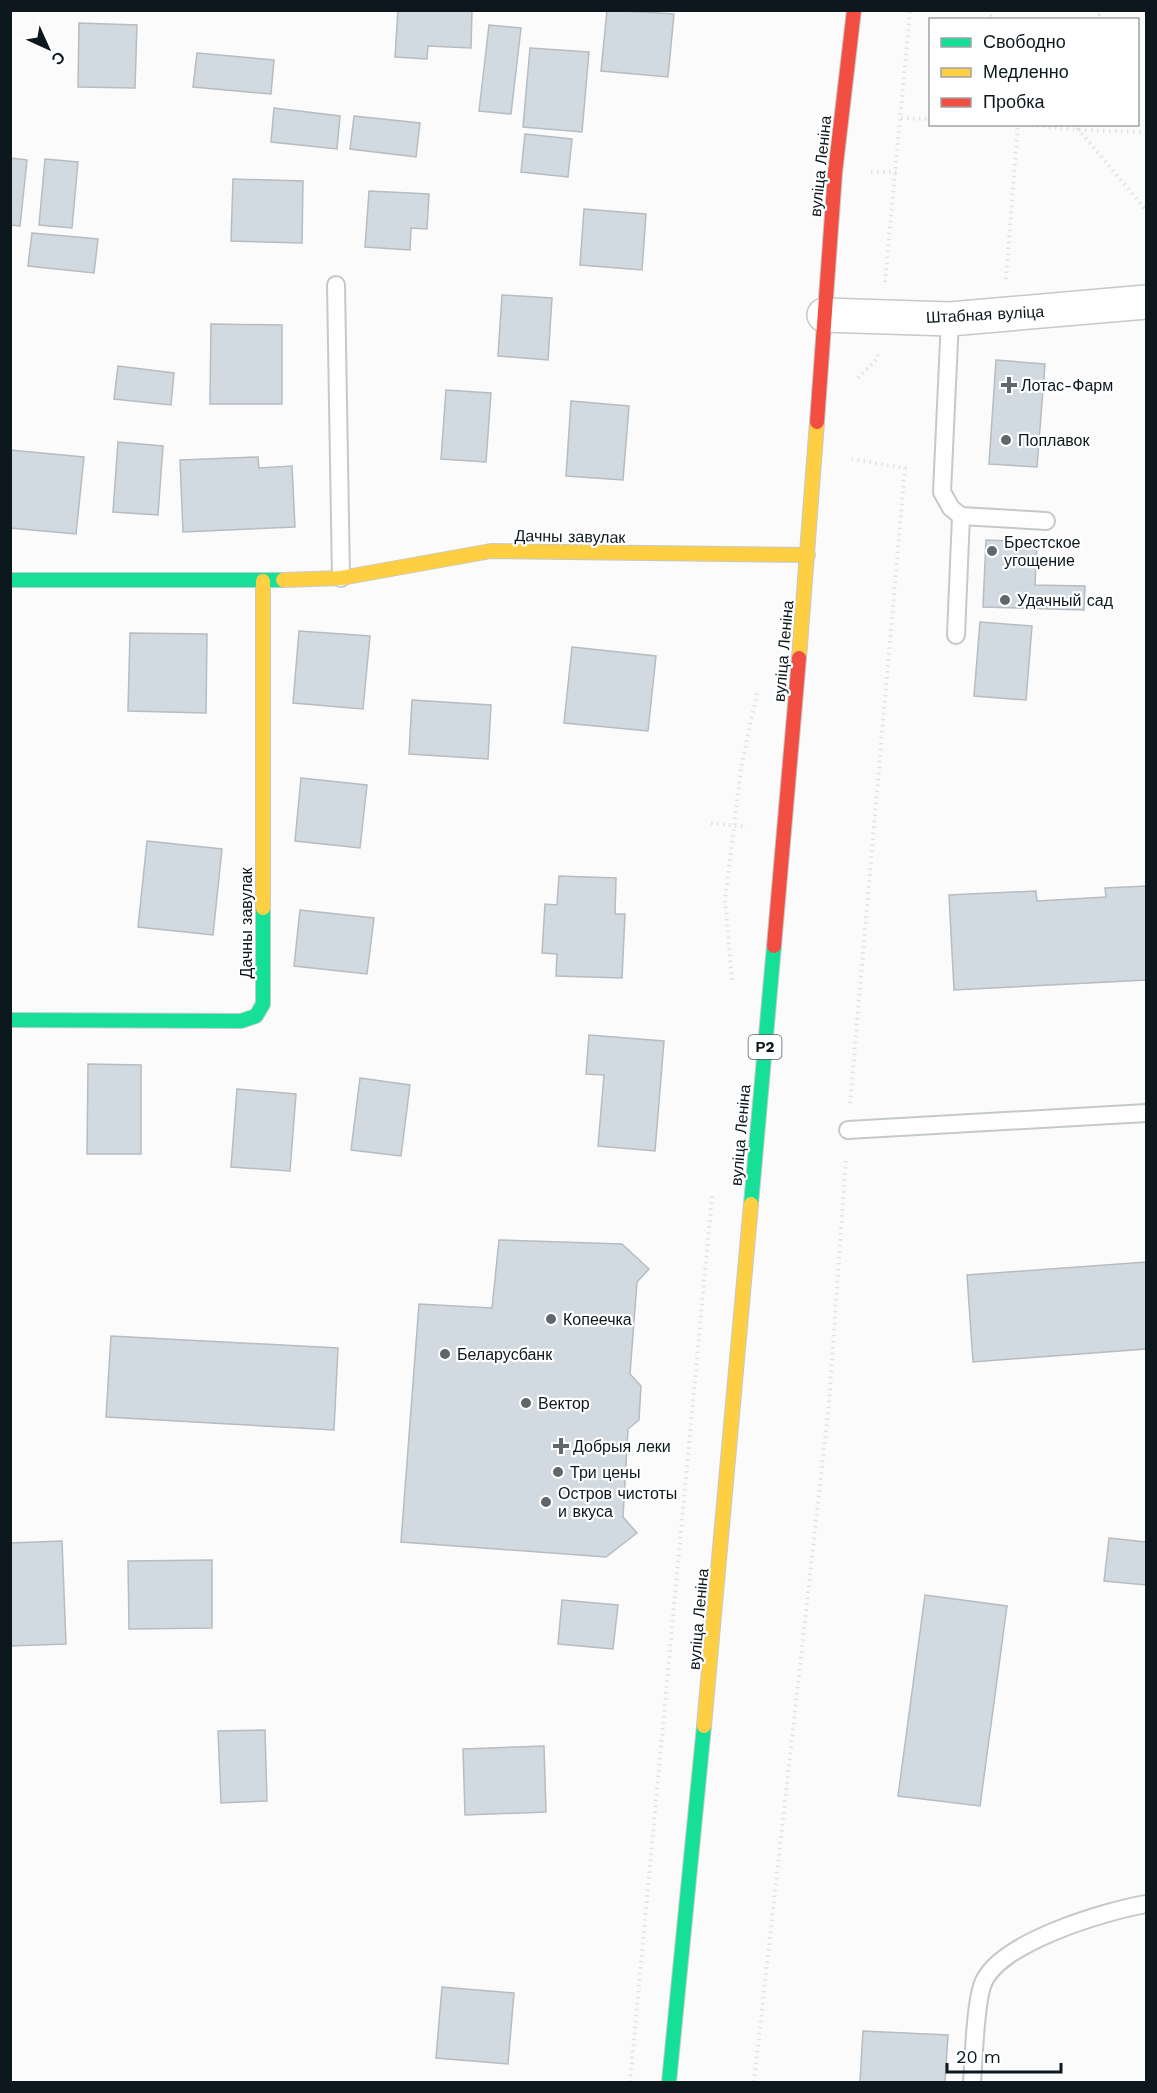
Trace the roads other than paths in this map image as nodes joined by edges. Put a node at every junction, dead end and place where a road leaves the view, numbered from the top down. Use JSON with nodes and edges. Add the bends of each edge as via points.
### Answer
{"nodes":[{"id":1,"x":854,"y":10,"type":"edge"},
{"id":2,"x":336,"y":285,"type":"dead end"},
{"id":3,"x":1146,"y":302,"type":"edge"},
{"id":4,"x":824,"y":315,"type":"junction"},
{"id":5,"x":950,"y":318,"type":"junction"},
{"id":6,"x":961,"y":516,"type":"junction"},
{"id":7,"x":1046,"y":521,"type":"dead end"},
{"id":8,"x":808,"y":555,"type":"junction"},
{"id":9,"x":341,"y":578,"type":"junction"},
{"id":10,"x":10,"y":580,"type":"edge"},
{"id":11,"x":263,"y":581,"type":"junction"},
{"id":12,"x":956,"y":635,"type":"dead end"},
{"id":13,"x":10,"y":1020,"type":"edge"},
{"id":14,"x":1146,"y":1113,"type":"edge"},
{"id":15,"x":848,"y":1130,"type":"road end"},
{"id":16,"x":1146,"y":1904,"type":"edge"},
{"id":17,"x":669,"y":2082,"type":"edge"},
{"id":18,"x":972,"y":2082,"type":"edge"}],
"edges":[{"from":1,"to":4,"type":"main road","name":"вуліца Леніна","number":"Р2"},
{"from":2,"to":9,"type":"lane"},
{"from":3,"to":5,"type":"street","name":"Штабная вуліца"},
{"from":4,"to":5,"type":"street","name":"Штабная вуліца"},
{"from":4,"to":8,"type":"main road","name":"вуліца Леніна","number":"Р2"},
{"from":5,"to":6,"type":"lane","via":[[942,492]]},
{"from":6,"to":7,"type":"lane"},
{"from":6,"to":12,"type":"lane"},
{"from":8,"to":9,"type":"main road","name":"Дачны завулак","via":[[491,551]]},
{"from":8,"to":17,"type":"main road","name":"вуліца Леніна","number":"Р2","via":[[716,1599]]},
{"from":9,"to":11,"type":"main road","name":"Дачны завулак"},
{"from":10,"to":11,"type":"main road","name":"Дачны завулак"},
{"from":11,"to":13,"type":"main road","name":"Дачны завулак","via":[[263,1004],[256,1016],[241,1021]]},
{"from":14,"to":15,"type":"lane"},
{"from":16,"to":18,"type":"lane","via":[[1112,1910],[1046,1935],[1000,1960],[988,1972],[981,1987]]}]}
